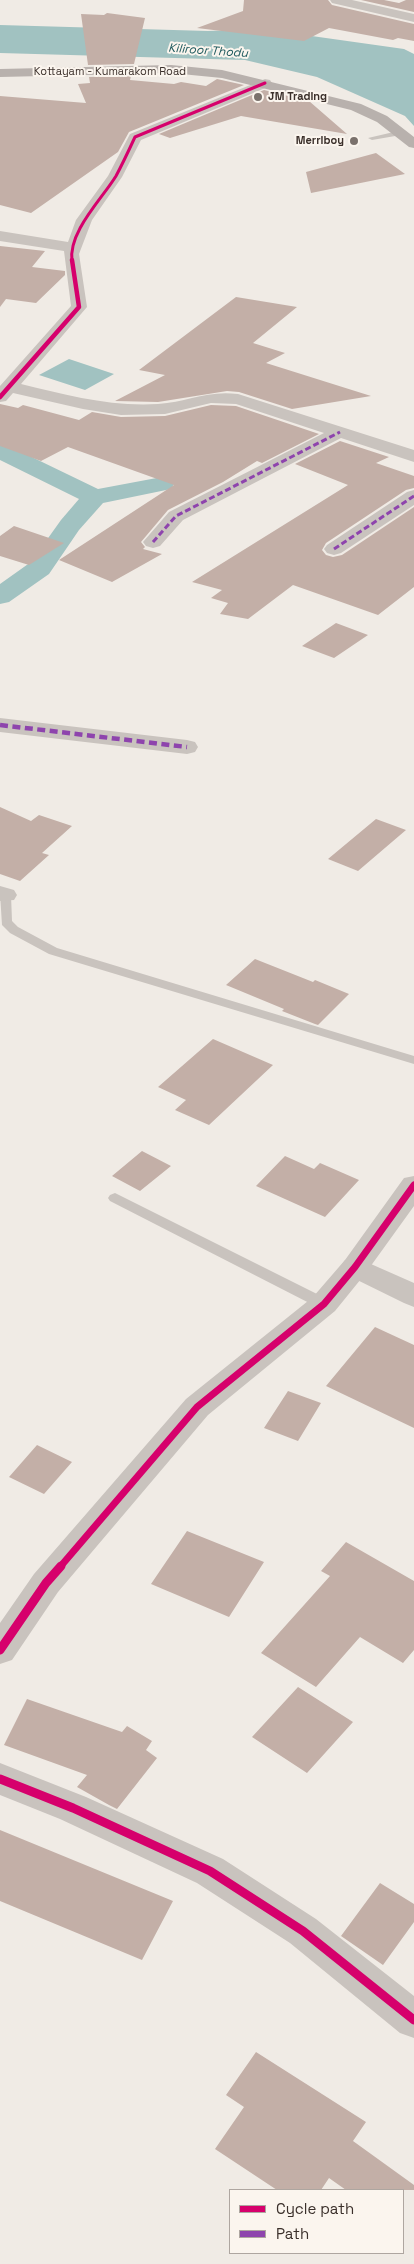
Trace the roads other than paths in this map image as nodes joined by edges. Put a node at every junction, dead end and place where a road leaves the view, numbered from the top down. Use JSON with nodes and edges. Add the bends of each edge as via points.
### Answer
{"nodes":[{"id":1,"x":336,"y":0,"type":"edge"},
{"id":2,"x":414,"y":18,"type":"edge"},
{"id":3,"x":0,"y":73,"type":"edge"},
{"id":4,"x":265,"y":83,"type":"junction"},
{"id":5,"x":398,"y":133,"type":"junction"},
{"id":6,"x":372,"y":138,"type":"dead end"},
{"id":7,"x":414,"y":144,"type":"edge"},
{"id":8,"x":0,"y":236,"type":"edge"},
{"id":9,"x":73,"y":248,"type":"junction"},
{"id":10,"x":3,"y":393,"type":"edge"},
{"id":11,"x":340,"y":432,"type":"junction"},
{"id":12,"x":414,"y":456,"type":"edge"},
{"id":13,"x":414,"y":496,"type":"edge"},
{"id":14,"x":153,"y":542,"type":"dead end"},
{"id":15,"x":334,"y":549,"type":"dead end"},
{"id":16,"x":0,"y":725,"type":"edge"},
{"id":17,"x":187,"y":746,"type":"dead end"},
{"id":18,"x":3,"y":894,"type":"edge"},
{"id":19,"x":414,"y":1060,"type":"edge"},
{"id":20,"x":414,"y":1185,"type":"edge"},
{"id":21,"x":115,"y":1198,"type":"dead end"},
{"id":22,"x":355,"y":1267,"type":"junction"},
{"id":23,"x":414,"y":1296,"type":"edge"},
{"id":24,"x":324,"y":1304,"type":"junction"},
{"id":25,"x":0,"y":1650,"type":"edge"},
{"id":26,"x":0,"y":1780,"type":"edge"},
{"id":27,"x":414,"y":2020,"type":"edge"}],
"edges":[{"from":1,"to":2,"type":"street"},
{"from":3,"to":4,"type":"main road","name":"Kottayam - Kumarakom Road","via":[[171,69],[222,74]]},
{"from":4,"to":5,"type":"main road","name":"Kottayam - Kumarakom Road","via":[[356,107],[382,119]]},
{"from":4,"to":9,"type":"street","via":[[135,137],[115,177],[84,220]]},
{"from":5,"to":6,"type":"lane"},
{"from":5,"to":7,"type":"main road","name":"Kottayam - Kumarakom Road"},
{"from":8,"to":9,"type":"street"},
{"from":9,"to":10,"type":"street","via":[[71,254],[79,307]]},
{"from":10,"to":11,"type":"street","via":[[77,404],[157,410],[212,398],[238,398]]},
{"from":11,"to":12,"type":"street"},
{"from":11,"to":14,"type":"street","via":[[176,516]]},
{"from":13,"to":15,"type":"street"},
{"from":16,"to":17,"type":"street"},
{"from":18,"to":19,"type":"lane","via":[[6,922],[23,936],[54,951]]},
{"from":20,"to":22,"type":"street"},
{"from":21,"to":24,"type":"lane"},
{"from":22,"to":23,"type":"street"},
{"from":22,"to":24,"type":"street"},
{"from":24,"to":25,"type":"street","via":[[196,1407],[46,1583]]},
{"from":26,"to":27,"type":"street","via":[[82,1811],[210,1871],[302,1931]]}]}
